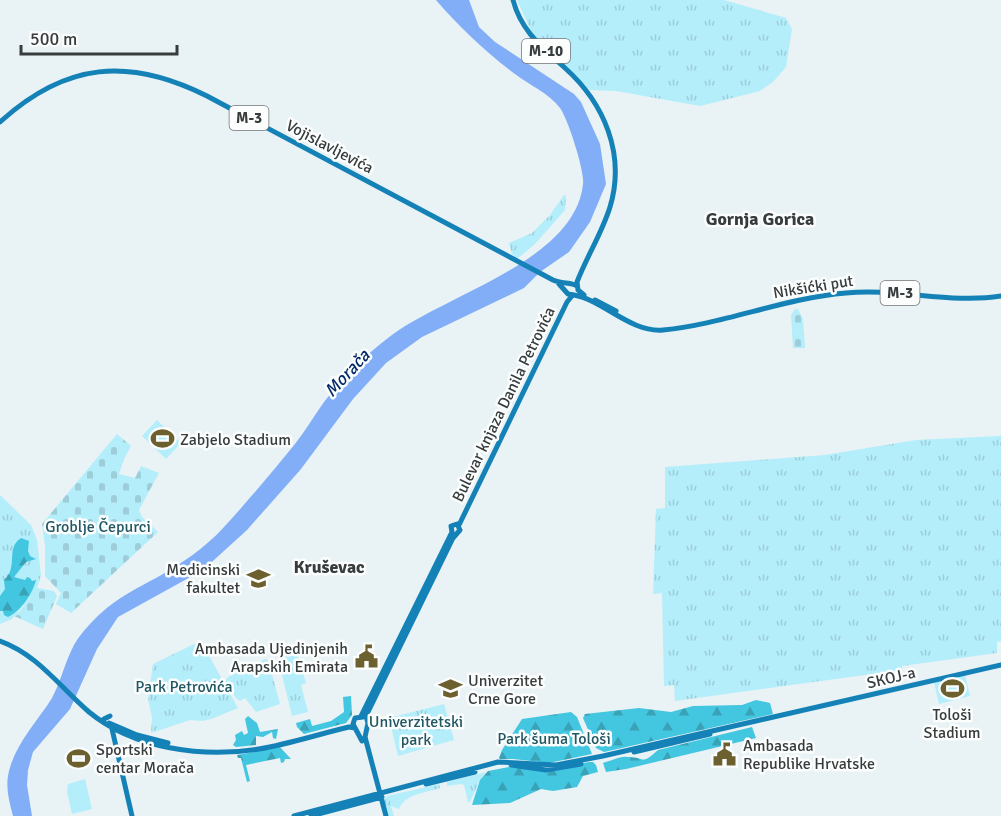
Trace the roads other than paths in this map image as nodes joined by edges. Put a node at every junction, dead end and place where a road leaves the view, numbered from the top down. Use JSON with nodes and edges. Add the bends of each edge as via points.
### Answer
{"nodes":[{"id":1,"x":512,"y":0,"type":"edge"},
{"id":2,"x":0,"y":123,"type":"edge"},
{"id":3,"x":572,"y":290,"type":"junction"},
{"id":4,"x":1001,"y":295,"type":"edge"},
{"id":5,"x":0,"y":639,"type":"edge"},
{"id":6,"x":1001,"y":665,"type":"edge"},
{"id":7,"x":81,"y":702,"type":"junction"},
{"id":8,"x":110,"y":716,"type":"dead end"},
{"id":9,"x":364,"y":718,"type":"junction"},
{"id":10,"x":104,"y":719,"type":"junction"},
{"id":11,"x":112,"y":726,"type":"junction"},
{"id":12,"x":355,"y":727,"type":"junction"},
{"id":13,"x":366,"y":728,"type":"junction"},
{"id":14,"x":128,"y":736,"type":"junction"},
{"id":15,"x":116,"y":744,"type":"junction"},
{"id":16,"x":379,"y":796,"type":"junction"},
{"id":17,"x":132,"y":816,"type":"edge"},
{"id":18,"x":294,"y":816,"type":"edge"},
{"id":19,"x":311,"y":816,"type":"edge"},
{"id":20,"x":384,"y":816,"type":"edge"}],
"edges":[{"from":1,"to":3,"type":"main road","number":"M-10","via":[[530,35],[598,107],[613,147],[615,175],[610,205]]},
{"from":2,"to":3,"type":"main road","name":"Vojislavljevića","number":"M-3","via":[[39,92],[72,78],[115,71],[157,76],[207,96]]},
{"from":3,"to":4,"type":"main road","name":"Nikšićki put","number":"M-3","via":[[634,320],[667,328],[799,300],[859,292],[976,298]]},
{"from":3,"to":9,"type":"main road","name":"Bulevar knjaza Danila Petrovića","via":[[458,524],[451,526],[454,532]]},
{"from":5,"to":7,"type":"main road","via":[[16,644]]},
{"from":6,"to":16,"type":"main road","name":"SKOJ-a","via":[[556,765],[498,762]]},
{"from":7,"to":10,"type":"main road"},
{"from":7,"to":11,"type":"main road"},
{"from":8,"to":10,"type":"main road"},
{"from":9,"to":12,"type":"main road","via":[[355,718]]},
{"from":9,"to":13,"type":"main road"},
{"from":10,"to":11,"type":"main road"},
{"from":11,"to":12,"type":"main road","via":[[184,746],[229,749]]},
{"from":11,"to":14,"type":"main road"},
{"from":11,"to":15,"type":"main road"},
{"from":12,"to":13,"type":"main road"},
{"from":12,"to":14,"type":"main road","via":[[237,751],[187,750]]},
{"from":12,"to":16,"type":"main road"},
{"from":13,"to":16,"type":"main road"},
{"from":14,"to":15,"type":"main road"},
{"from":15,"to":17,"type":"main road"},
{"from":16,"to":18,"type":"main road"},
{"from":16,"to":19,"type":"main road"},
{"from":16,"to":20,"type":"main road"}]}
